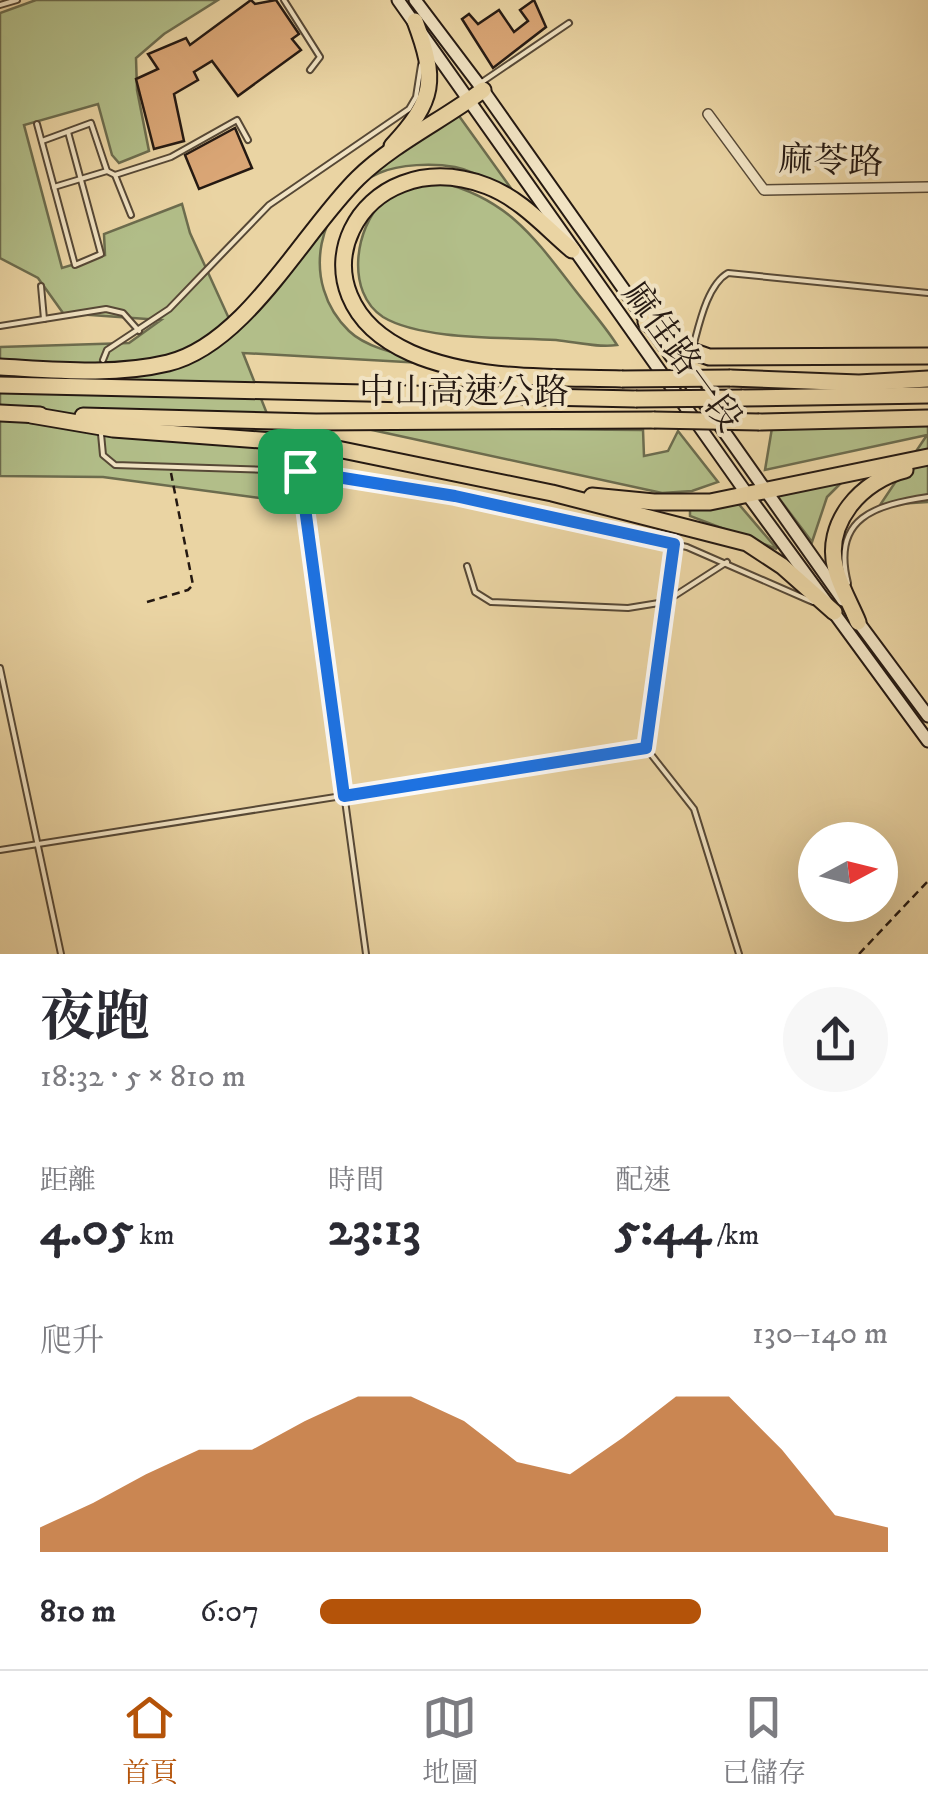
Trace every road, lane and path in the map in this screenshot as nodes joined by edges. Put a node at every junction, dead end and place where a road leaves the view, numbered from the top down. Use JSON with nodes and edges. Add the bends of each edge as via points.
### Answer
{"nodes":[{"id":1,"x":17,"y":0,"type":"edge"},
{"id":2,"x":284,"y":0,"type":"edge"},
{"id":3,"x":398,"y":0,"type":"edge"},
{"id":4,"x":415,"y":0,"type":"edge"},
{"id":5,"x":0,"y":5,"type":"edge"},
{"id":6,"x":415,"y":21,"type":"junction"},
{"id":7,"x":570,"y":23,"type":"dead end"},
{"id":8,"x":310,"y":70,"type":"dead end"},
{"id":9,"x":481,"y":87,"type":"junction"},
{"id":10,"x":468,"y":101,"type":"junction"},
{"id":11,"x":708,"y":114,"type":"dead end"},
{"id":12,"x":37,"y":124,"type":"dead end"},
{"id":13,"x":68,"y":132,"type":"junction"},
{"id":14,"x":42,"y":140,"type":"junction"},
{"id":15,"x":248,"y":140,"type":"dead end"},
{"id":16,"x":382,"y":157,"type":"junction"},
{"id":17,"x":107,"y":171,"type":"junction"},
{"id":18,"x":115,"y":174,"type":"junction"},
{"id":19,"x":81,"y":178,"type":"junction"},
{"id":20,"x":54,"y":187,"type":"junction"},
{"id":21,"x":928,"y":187,"type":"edge"},
{"id":22,"x":131,"y":216,"type":"dead end"},
{"id":23,"x":572,"y":250,"type":"junction"},
{"id":24,"x":41,"y":286,"type":"dead end"},
{"id":25,"x":928,"y":293,"type":"edge"},
{"id":26,"x":44,"y":320,"type":"junction"},
{"id":27,"x":646,"y":322,"type":"junction"},
{"id":28,"x":0,"y":326,"type":"edge"},
{"id":29,"x":140,"y":331,"type":"junction"},
{"id":30,"x":692,"y":352,"type":"junction"},
{"id":31,"x":928,"y":356,"type":"edge"},
{"id":32,"x":103,"y":360,"type":"dead end"},
{"id":33,"x":0,"y":367,"type":"edge"},
{"id":34,"x":928,"y":379,"type":"edge"},
{"id":35,"x":0,"y":385,"type":"edge"},
{"id":36,"x":928,"y":395,"type":"edge"},
{"id":37,"x":0,"y":413,"type":"edge"},
{"id":38,"x":31,"y":414,"type":"junction"},
{"id":39,"x":928,"y":418,"type":"edge"},
{"id":40,"x":101,"y":434,"type":"dead end"},
{"id":41,"x":928,"y":457,"type":"edge"},
{"id":42,"x":928,"y":465,"type":"edge"},
{"id":43,"x":170,"y":467,"type":"junction"},
{"id":44,"x":300,"y":471,"type":"junction"},
{"id":45,"x":755,"y":492,"type":"junction"},
{"id":46,"x":552,"y":493,"type":"junction"},
{"id":47,"x":928,"y":497,"type":"edge"},
{"id":48,"x":674,"y":544,"type":"junction"},
{"id":49,"x":727,"y":562,"type":"dead end"},
{"id":50,"x":466,"y":566,"type":"dead end"},
{"id":51,"x":147,"y":602,"type":"dead end"},
{"id":52,"x":665,"y":602,"type":"junction"},
{"id":53,"x":834,"y":612,"type":"junction"},
{"id":54,"x":858,"y":622,"type":"junction"},
{"id":55,"x":0,"y":668,"type":"edge"},
{"id":56,"x":928,"y":716,"type":"edge"},
{"id":57,"x":928,"y":740,"type":"edge"},
{"id":58,"x":646,"y":748,"type":"junction"},
{"id":59,"x":344,"y":796,"type":"junction"},
{"id":60,"x":40,"y":844,"type":"junction"},
{"id":61,"x":0,"y":850,"type":"edge"},
{"id":62,"x":928,"y":881,"type":"edge"},
{"id":63,"x":62,"y":954,"type":"edge"},
{"id":64,"x":366,"y":954,"type":"edge"},
{"id":65,"x":740,"y":954,"type":"edge"},
{"id":66,"x":860,"y":954,"type":"edge"}],
"edges":[{"from":1,"to":5,"type":"lane"},
{"from":2,"to":8,"type":"lane","via":[[320,58]]},
{"from":3,"to":6,"type":"main road","name":"麻佳路一段"},
{"from":4,"to":9,"type":"main road","name":"麻佳路一段"},
{"from":6,"to":10,"type":"main road","name":"麻佳路一段"},
{"from":6,"to":16,"type":"highway","via":[[428,56],[428,93],[422,114]]},
{"from":6,"to":29,"type":"lane","via":[[422,56],[409,109],[269,205],[170,309]]},
{"from":7,"to":9,"type":"lane"},
{"from":9,"to":10,"type":"highway"},
{"from":9,"to":27,"type":"main road","name":"麻佳路一段"},
{"from":10,"to":16,"type":"highway"},
{"from":10,"to":23,"type":"main road","name":"麻佳路一段"},
{"from":11,"to":21,"type":"street","name":"麻苓路","via":[[764,190]]},
{"from":12,"to":14,"type":"lane"},
{"from":13,"to":14,"type":"lane"},
{"from":13,"to":17,"type":"lane","via":[[90,123]]},
{"from":13,"to":19,"type":"lane"},
{"from":14,"to":20,"type":"lane"},
{"from":15,"to":18,"type":"lane","via":[[236,120],[171,157]]},
{"from":16,"to":33,"type":"highway","via":[[235,322],[202,348],[172,362],[120,370]]},
{"from":17,"to":18,"type":"lane"},
{"from":17,"to":19,"type":"lane"},
{"from":18,"to":22,"type":"lane"},
{"from":19,"to":20,"type":"lane"},
{"from":19,"to":20,"type":"lane","via":[[101,254],[75,264]]},
{"from":23,"to":34,"type":"highway","bridge":true,"via":[[516,200],[468,180],[439,178],[387,190],[362,209],[344,248],[344,274],[363,318],[389,340],[412,353],[501,374]]},
{"from":23,"to":45,"type":"main road","name":"麻佳路一段"},
{"from":24,"to":26,"type":"lane"},
{"from":25,"to":30,"type":"lane","via":[[728,273],[714,288]]},
{"from":26,"to":28,"type":"lane"},
{"from":26,"to":29,"type":"lane","via":[[112,309]]},
{"from":27,"to":30,"type":"highway"},
{"from":27,"to":45,"type":"main road","name":"麻佳路一段"},
{"from":29,"to":32,"type":"lane","via":[[107,350]]},
{"from":30,"to":31,"type":"highway"},
{"from":35,"to":36,"type":"highway","name":"中山高速公路","bridge":true,"via":[[636,399]]},
{"from":37,"to":38,"type":"highway","name":"中山高速公路"},
{"from":38,"to":39,"type":"highway","name":"中山高速公路","bridge":true,"via":[[316,422]]},
{"from":38,"to":46,"type":"highway","via":[[114,429],[313,444]]},
{"from":40,"to":43,"type":"lane","via":[[110,463]]},
{"from":41,"to":45,"type":"highway"},
{"from":42,"to":54,"type":"highway","via":[[884,475],[841,518],[835,568]]},
{"from":43,"to":44,"type":"lane"},
{"from":43,"to":51,"type":"path","via":[[194,583]]},
{"from":44,"to":48,"type":"lane","via":[[455,496]]},
{"from":44,"to":59,"type":"lane"},
{"from":45,"to":46,"type":"highway","via":[[679,503]]},
{"from":45,"to":53,"type":"main road","name":"麻佳路一段"},
{"from":45,"to":54,"type":"main road","name":"麻佳路一段"},
{"from":46,"to":53,"type":"highway","via":[[747,543]]},
{"from":47,"to":54,"type":"lane","via":[[884,504],[858,520],[845,571]]},
{"from":48,"to":52,"type":"lane"},
{"from":48,"to":53,"type":"lane"},
{"from":49,"to":52,"type":"lane"},
{"from":50,"to":52,"type":"lane","via":[[475,592],[491,602],[628,608]]},
{"from":52,"to":58,"type":"lane"},
{"from":53,"to":57,"type":"main road","name":"麻佳路一段"},
{"from":54,"to":56,"type":"main road","name":"麻佳路一段"},
{"from":55,"to":60,"type":"lane"},
{"from":58,"to":59,"type":"lane"},
{"from":58,"to":65,"type":"lane","via":[[694,808]]},
{"from":59,"to":60,"type":"lane"},
{"from":59,"to":64,"type":"lane"},
{"from":60,"to":61,"type":"lane"},
{"from":60,"to":63,"type":"lane"},
{"from":62,"to":66,"type":"path"}]}
